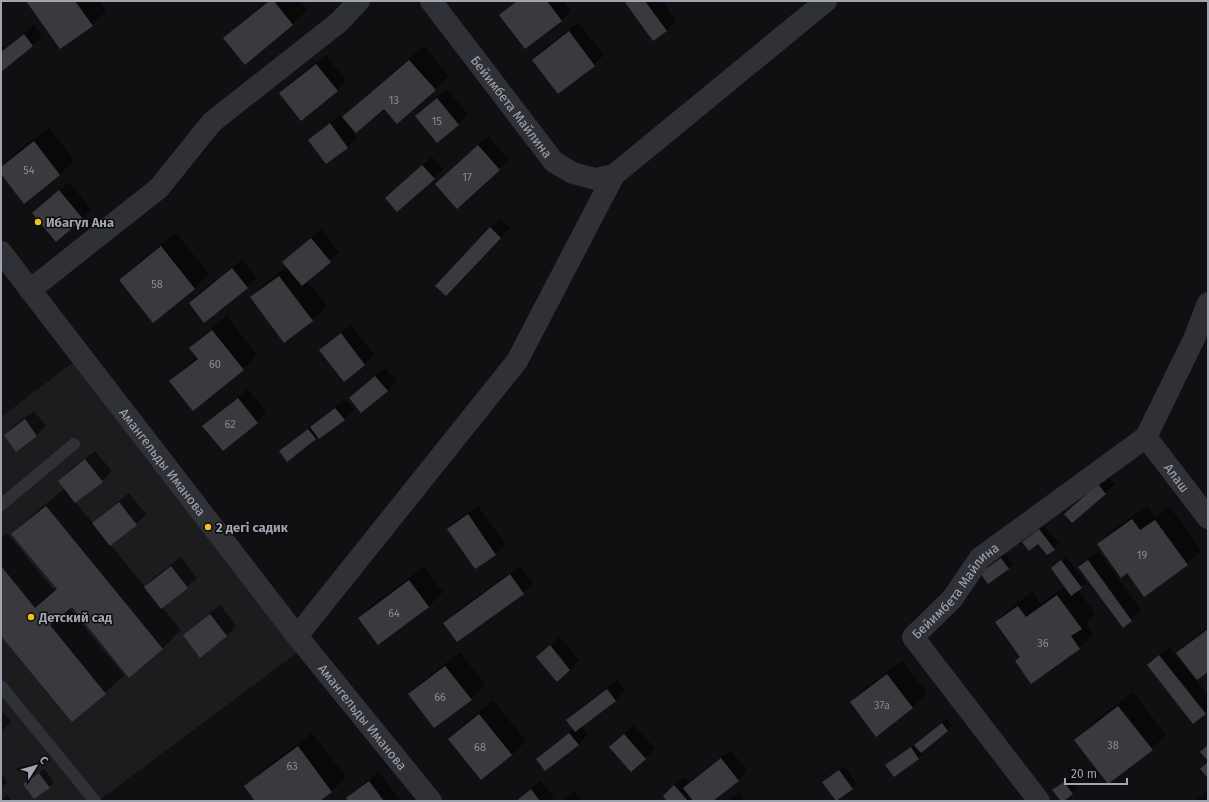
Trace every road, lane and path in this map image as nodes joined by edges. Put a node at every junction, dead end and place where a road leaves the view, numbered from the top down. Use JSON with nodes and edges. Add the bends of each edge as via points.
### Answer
{"nodes":[{"id":1,"x":359,"y":1,"type":"edge"},
{"id":2,"x":431,"y":1,"type":"edge"},
{"id":3,"x":826,"y":1,"type":"edge"},
{"id":4,"x":614,"y":175,"type":"junction"},
{"id":5,"x":1,"y":252,"type":"edge"},
{"id":6,"x":30,"y":290,"type":"junction"},
{"id":7,"x":1208,"y":303,"type":"edge"},
{"id":8,"x":1201,"y":334,"type":"edge"},
{"id":9,"x":1146,"y":438,"type":"junction"},
{"id":10,"x":74,"y":444,"type":"dead end"},
{"id":11,"x":1,"y":505,"type":"edge"},
{"id":12,"x":1208,"y":518,"type":"edge"},
{"id":13,"x":297,"y":636,"type":"junction"},
{"id":14,"x":1,"y":686,"type":"edge"},
{"id":15,"x":95,"y":801,"type":"edge"},
{"id":16,"x":431,"y":801,"type":"edge"},
{"id":17,"x":1039,"y":801,"type":"edge"}],
"edges":[{"from":1,"to":6,"type":"street","via":[[339,22],[212,122],[158,188]]},
{"from":2,"to":4,"type":"street","name":"Бейимбета Майлина","via":[[554,162],[595,179]]},
{"from":3,"to":4,"type":"street"},
{"from":4,"to":13,"type":"street","via":[[517,361]]},
{"from":5,"to":6,"type":"street","name":"Амангельды Иманова"},
{"from":6,"to":13,"type":"street","name":"Амангельды Иманова"},
{"from":7,"to":8,"type":"street"},
{"from":8,"to":9,"type":"street"},
{"from":9,"to":12,"type":"street","name":"Алаш"},
{"from":9,"to":17,"type":"street","name":"Бейимбета Майлина","via":[[980,558],[952,599],[913,637]]},
{"from":10,"to":11,"type":"lane"},
{"from":13,"to":16,"type":"street","name":"Амангельды Иманова"},
{"from":14,"to":15,"type":"lane"}]}
